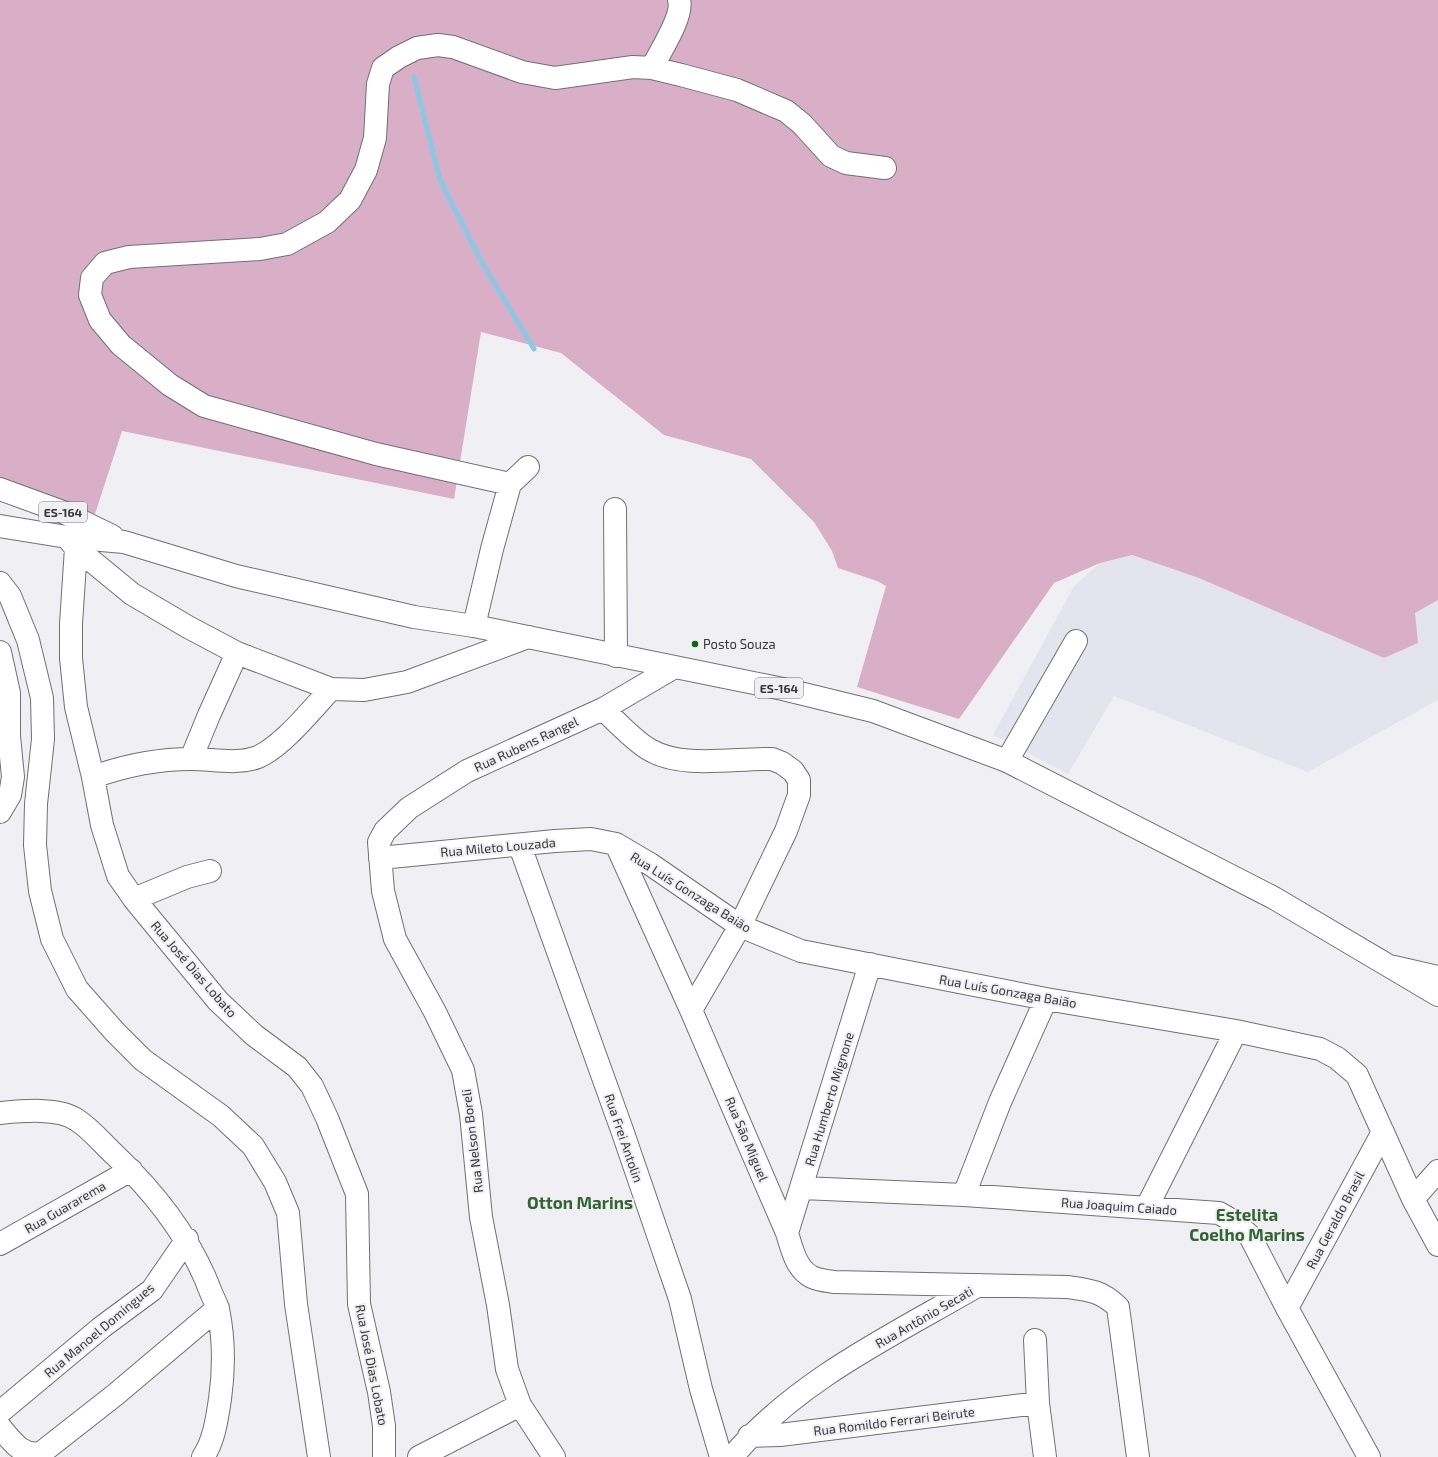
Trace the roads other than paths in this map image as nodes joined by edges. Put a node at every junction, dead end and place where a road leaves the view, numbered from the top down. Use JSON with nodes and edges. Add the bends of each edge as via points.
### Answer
{"nodes":[{"id":1,"x":679,"y":0,"type":"edge"},
{"id":2,"x":652,"y":68,"type":"junction"},
{"id":3,"x":885,"y":168,"type":"dead end"},
{"id":4,"x":528,"y":467,"type":"dead end"},
{"id":5,"x":510,"y":484,"type":"junction"},
{"id":6,"x":8,"y":492,"type":"edge"},
{"id":7,"x":615,"y":509,"type":"dead end"},
{"id":8,"x":0,"y":525,"type":"edge"},
{"id":9,"x":72,"y":542,"type":"junction"},
{"id":10,"x":124,"y":542,"type":"junction"},
{"id":11,"x":0,"y":583,"type":"edge"},
{"id":12,"x":474,"y":626,"type":"junction"},
{"id":13,"x":528,"y":637,"type":"junction"},
{"id":14,"x":1076,"y":641,"type":"dead end"},
{"id":15,"x":0,"y":652,"type":"edge"},
{"id":16,"x":237,"y":653,"type":"junction"},
{"id":17,"x":616,"y":656,"type":"junction"},
{"id":18,"x":674,"y":668,"type":"junction"},
{"id":19,"x":331,"y":689,"type":"junction"},
{"id":20,"x":603,"y":709,"type":"junction"},
{"id":21,"x":4,"y":737,"type":"edge"},
{"id":22,"x":191,"y":759,"type":"junction"},
{"id":23,"x":1007,"y":761,"type":"junction"},
{"id":24,"x":93,"y":777,"type":"junction"},
{"id":25,"x":0,"y":812,"type":"edge"},
{"id":26,"x":385,"y":831,"type":"joint"},
{"id":27,"x":616,"y":844,"type":"junction"},
{"id":28,"x":520,"y":846,"type":"junction"},
{"id":29,"x":380,"y":858,"type":"junction"},
{"id":30,"x":210,"y":871,"type":"dead end"},
{"id":31,"x":134,"y":899,"type":"junction"},
{"id":32,"x":740,"y":926,"type":"junction"},
{"id":33,"x":870,"y":964,"type":"junction"},
{"id":34,"x":1387,"y":965,"type":"junction"},
{"id":35,"x":1438,"y":977,"type":"edge"},
{"id":36,"x":1438,"y":995,"type":"edge"},
{"id":37,"x":1046,"y":999,"type":"junction"},
{"id":38,"x":691,"y":1010,"type":"junction"},
{"id":39,"x":1236,"y":1031,"type":"junction"},
{"id":40,"x":0,"y":1113,"type":"edge"},
{"id":41,"x":1383,"y":1132,"type":"junction"},
{"id":42,"x":131,"y":1170,"type":"junction"},
{"id":43,"x":1438,"y":1171,"type":"edge"},
{"id":44,"x":802,"y":1188,"type":"junction"},
{"id":45,"x":964,"y":1195,"type":"junction"},
{"id":46,"x":1413,"y":1199,"type":"junction"},
{"id":47,"x":1147,"y":1207,"type":"junction"},
{"id":48,"x":787,"y":1233,"type":"junction"},
{"id":49,"x":187,"y":1239,"type":"junction"},
{"id":50,"x":0,"y":1244,"type":"edge"},
{"id":51,"x":1438,"y":1245,"type":"edge"},
{"id":52,"x":979,"y":1285,"type":"junction"},
{"id":53,"x":218,"y":1308,"type":"junction"},
{"id":54,"x":1288,"y":1308,"type":"junction"},
{"id":55,"x":1035,"y":1340,"type":"dead end"},
{"id":56,"x":1038,"y":1403,"type":"junction"},
{"id":57,"x":520,"y":1405,"type":"junction"},
{"id":58,"x":0,"y":1412,"type":"edge"},
{"id":59,"x":0,"y":1427,"type":"edge"},
{"id":60,"x":749,"y":1436,"type":"junction"},
{"id":61,"x":203,"y":1457,"type":"edge"},
{"id":62,"x":318,"y":1457,"type":"edge"},
{"id":63,"x":384,"y":1457,"type":"edge"},
{"id":64,"x":419,"y":1457,"type":"edge"},
{"id":65,"x":554,"y":1457,"type":"edge"},
{"id":66,"x":722,"y":1457,"type":"edge"},
{"id":67,"x":732,"y":1457,"type":"edge"},
{"id":68,"x":1045,"y":1457,"type":"edge"},
{"id":69,"x":1138,"y":1457,"type":"edge"},
{"id":70,"x":1369,"y":1457,"type":"edge"}],
"edges":[{"from":1,"to":2,"type":"main road","via":[[679,14],[675,26]]},
{"from":2,"to":3,"type":"main road","via":[[737,90],[758,99],[786,112],[802,124],[831,156],[846,163]]},
{"from":2,"to":5,"type":"main road","via":[[633,67],[555,78],[522,72],[453,48],[438,45],[417,48],[383,68],[378,84],[375,138],[366,170],[350,200],[327,222],[287,244],[260,249],[129,257],[105,263],[92,278],[90,295],[100,320],[121,345],[170,385],[204,406],[376,454]]},
{"from":4,"to":5,"type":"main road"},
{"from":5,"to":12,"type":"main road"},
{"from":6,"to":8,"type":"main road","via":[[16,508],[11,517]]},
{"from":6,"to":10,"type":"main road","number":"ES-164","via":[[63,512]]},
{"from":7,"to":17,"type":"main road"},
{"from":8,"to":9,"type":"main road","number":"ES-164"},
{"from":9,"to":10,"type":"main road","number":"ES-164"},
{"from":9,"to":16,"type":"main road","via":[[132,594]]},
{"from":9,"to":24,"type":"main road","name":"Rua José Dias Lobato","via":[[71,658],[76,707]]},
{"from":10,"to":12,"type":"main road","number":"ES-164","via":[[236,576],[414,618]]},
{"from":11,"to":62,"type":"main road","via":[[10,596],[28,640],[42,698],[43,739],[36,804],[35,845],[40,891],[52,939],[77,989],[115,1032],[143,1060],[222,1116],[253,1146],[275,1182],[288,1214],[296,1304]]},
{"from":12,"to":13,"type":"main road","number":"ES-164"},
{"from":13,"to":17,"type":"main road","number":"ES-164"},
{"from":13,"to":19,"type":"main road","via":[[407,682],[364,690]]},
{"from":14,"to":23,"type":"main road"},
{"from":15,"to":21,"type":"main road","via":[[9,693]]},
{"from":16,"to":19,"type":"main road"},
{"from":16,"to":22,"type":"main road"},
{"from":17,"to":18,"type":"main road","number":"ES-164"},
{"from":18,"to":20,"type":"main road","name":"Rua Rubens Rangel"},
{"from":18,"to":23,"type":"main road","number":"ES-164","via":[[783,689],[873,711]]},
{"from":19,"to":22,"type":"main road","via":[[277,745],[257,757],[238,762]]},
{"from":20,"to":26,"type":"main road","name":"Rua Rubens Rangel","via":[[467,771],[409,808]]},
{"from":20,"to":32,"type":"main road","via":[[649,750],[672,759],[772,759],[793,771],[799,780],[799,795],[786,831]]},
{"from":21,"to":25,"type":"main road","via":[[14,777],[10,795]]},
{"from":22,"to":24,"type":"main road","via":[[157,761],[115,769]]},
{"from":23,"to":34,"type":"main road","number":"ES-164","via":[[1274,898]]},
{"from":24,"to":31,"type":"main road","name":"Rua José Dias Lobato","via":[[102,825],[118,876]]},
{"from":26,"to":29,"type":"main road","name":"Rua Nelson Boreli","via":[[379,842]]},
{"from":27,"to":28,"type":"main road","name":"Rua Mileto Louzada","via":[[591,839]]},
{"from":27,"to":32,"type":"main road","name":"Rua Luís Gonzaga Baião","via":[[650,864]]},
{"from":27,"to":38,"type":"main road","name":"Rua São Miguel"},
{"from":28,"to":29,"type":"main road","name":"Rua Mileto Louzada"},
{"from":28,"to":66,"type":"main road","name":"Rua Frei Antolin","via":[[680,1299],[701,1389]]},
{"from":29,"to":57,"type":"main road","name":"Rua Nelson Boreli","via":[[383,891],[395,939],[463,1070],[471,1114],[481,1217],[507,1369]]},
{"from":30,"to":31,"type":"main road","via":[[187,877]]},
{"from":31,"to":63,"type":"main road","name":"Rua José Dias Lobato","via":[[218,1001],[254,1035],[297,1067],[312,1086],[327,1118],[357,1194],[359,1304],[379,1392],[384,1426]]},
{"from":32,"to":33,"type":"main road","name":"Rua Luís Gonzaga Baião","via":[[801,951]]},
{"from":32,"to":38,"type":"main road"},
{"from":33,"to":37,"type":"main road","name":"Rua Luís Gonzaga Baião"},
{"from":33,"to":44,"type":"main road","name":"Rua Humberto Mignone"},
{"from":34,"to":35,"type":"main road"},
{"from":34,"to":36,"type":"main road","number":"ES-164"},
{"from":37,"to":39,"type":"main road","name":"Rua Luís Gonzaga Baião"},
{"from":37,"to":45,"type":"main road","via":[[1000,1102]]},
{"from":38,"to":48,"type":"main road","name":"Rua São Miguel"},
{"from":39,"to":41,"type":"main road","name":"Rua Luís Gonzaga Baião","via":[[1320,1049],[1337,1058],[1357,1075]]},
{"from":39,"to":47,"type":"main road"},
{"from":40,"to":42,"type":"main road","via":[[26,1110],[59,1113],[77,1119]]},
{"from":41,"to":46,"type":"main road","name":"Rua Luís Gonzaga Baião"},
{"from":41,"to":54,"type":"main road","name":"Rua Geraldo Brasil"},
{"from":42,"to":49,"type":"main road"},
{"from":42,"to":50,"type":"main road","name":"Rua Guararema"},
{"from":43,"to":46,"type":"main road"},
{"from":44,"to":45,"type":"main road","name":"Rua Joaquim Caiado"},
{"from":44,"to":48,"type":"main road","name":"Rua Humberto Mignone"},
{"from":45,"to":47,"type":"main road","name":"Rua Joaquim Caiado"},
{"from":46,"to":51,"type":"main road","name":"Rua Luís Gonzaga Baião"},
{"from":47,"to":54,"type":"main road","name":"Rua Joaquim Caiado","via":[[1219,1213],[1233,1221],[1250,1236]]},
{"from":48,"to":52,"type":"main road","name":"Rua São Miguel","via":[[802,1270],[812,1277],[834,1282]]},
{"from":49,"to":53,"type":"main road"},
{"from":49,"to":58,"type":"main road","name":"Rua Manoel Domingues","via":[[152,1290],[102,1327]]},
{"from":52,"to":60,"type":"main road","name":"Rua Antônio Secati","via":[[854,1357],[786,1403]]},
{"from":52,"to":69,"type":"main road","name":"Rua Antônio Secati","via":[[1093,1290],[1107,1297],[1118,1307]]},
{"from":53,"to":59,"type":"main road","via":[[115,1395],[41,1452],[34,1455],[20,1450]]},
{"from":53,"to":61,"type":"main road","via":[[222,1339],[221,1389],[217,1421],[208,1450]]},
{"from":54,"to":70,"type":"main road","name":"Rua Joaquim Caiado"},
{"from":55,"to":56,"type":"main road"},
{"from":56,"to":60,"type":"main road","name":"Rua Romildo Ferrari Beirute","via":[[780,1435]]},
{"from":56,"to":68,"type":"main road"},
{"from":57,"to":64,"type":"main road"},
{"from":57,"to":65,"type":"main road","name":"Rua Nelson Boreli"},
{"from":60,"to":67,"type":"main road","name":"Rua Antônio Secati"}]}
